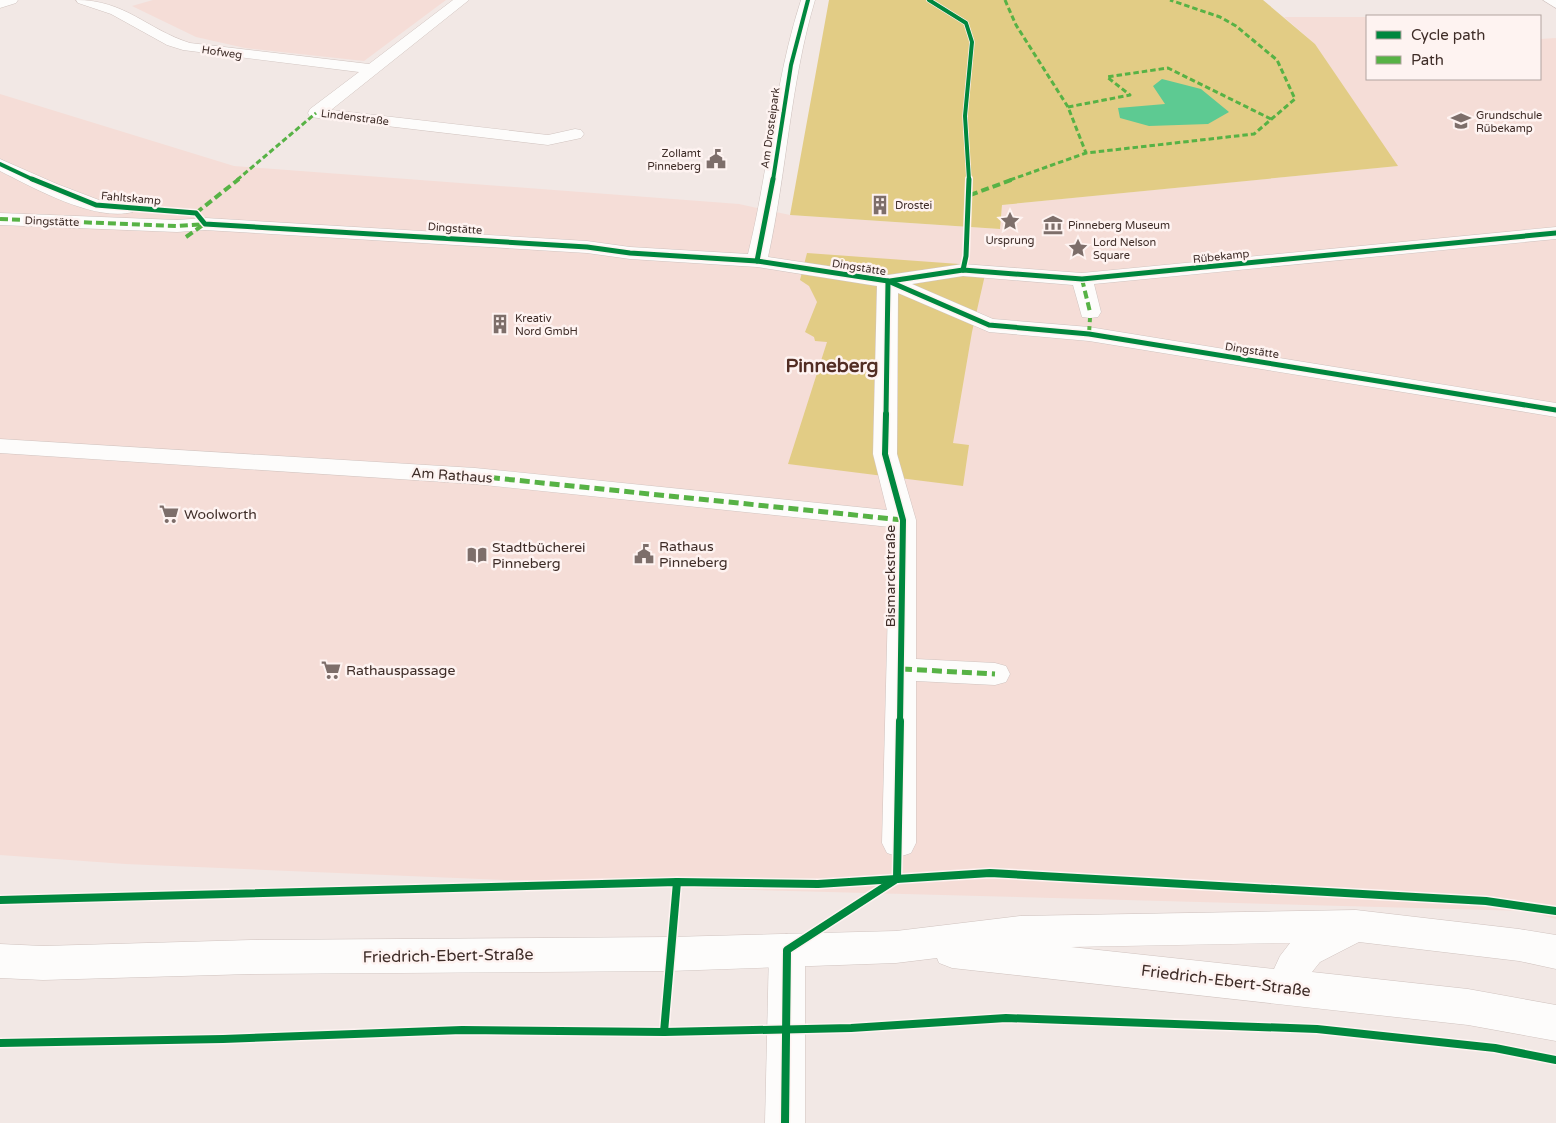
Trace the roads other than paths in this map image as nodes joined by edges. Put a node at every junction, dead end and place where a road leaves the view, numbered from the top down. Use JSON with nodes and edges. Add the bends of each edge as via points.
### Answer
{"nodes":[{"id":1,"x":11,"y":0,"type":"edge"},
{"id":2,"x":83,"y":0,"type":"edge"},
{"id":3,"x":462,"y":0,"type":"edge"},
{"id":4,"x":808,"y":0,"type":"edge"},
{"id":5,"x":1550,"y":0,"type":"edge"},
{"id":6,"x":0,"y":4,"type":"edge"},
{"id":7,"x":1556,"y":4,"type":"edge"},
{"id":8,"x":371,"y":69,"type":"junction"},
{"id":9,"x":575,"y":134,"type":"dead end"},
{"id":10,"x":0,"y":164,"type":"edge"},
{"id":11,"x":96,"y":205,"type":"junction"},
{"id":12,"x":0,"y":220,"type":"edge"},
{"id":13,"x":117,"y":223,"type":"junction"},
{"id":14,"x":205,"y":224,"type":"junction"},
{"id":15,"x":1556,"y":233,"type":"edge"},
{"id":16,"x":186,"y":237,"type":"dead end"},
{"id":17,"x":757,"y":261,"type":"junction"},
{"id":18,"x":1082,"y":279,"type":"junction"},
{"id":19,"x":888,"y":281,"type":"junction"},
{"id":20,"x":1090,"y":322,"type":"junction"},
{"id":21,"x":1556,"y":410,"type":"edge"},
{"id":22,"x":0,"y":446,"type":"edge"},
{"id":23,"x":903,"y":520,"type":"junction"},
{"id":24,"x":902,"y":669,"type":"junction"},
{"id":25,"x":995,"y":674,"type":"dead end"},
{"id":26,"x":899,"y":843,"type":"dead end"},
{"id":27,"x":1356,"y":926,"type":"junction"},
{"id":28,"x":896,"y":947,"type":"junction"},
{"id":29,"x":786,"y":950,"type":"junction"},
{"id":30,"x":1556,"y":952,"type":"edge"},
{"id":31,"x":0,"y":961,"type":"edge"},
{"id":32,"x":1296,"y":988,"type":"junction"},
{"id":33,"x":1556,"y":1022,"type":"edge"},
{"id":34,"x":785,"y":1123,"type":"edge"}],
"edges":[{"from":1,"to":6,"type":"street"},
{"from":2,"to":8,"type":"street","name":"Hofweg","via":[[116,10],[172,42],[188,47]]},
{"from":3,"to":8,"type":"street","name":"Lindenstraße"},
{"from":4,"to":17,"type":"street","name":"Am Drosteipark","via":[[798,28],[783,99],[765,232]]},
{"from":5,"to":7,"type":"street"},
{"from":8,"to":9,"type":"street","name":"Lindenstraße","via":[[316,113],[548,140]]},
{"from":10,"to":11,"type":"street","name":"Fahltskamp"},
{"from":11,"to":13,"type":"street","name":"Fahltskamp"},
{"from":11,"to":14,"type":"street","name":"Fahltskamp","via":[[196,214]]},
{"from":12,"to":13,"type":"street","name":"Dingstätte"},
{"from":13,"to":14,"type":"street","name":"Dingstätte"},
{"from":14,"to":16,"type":"street"},
{"from":14,"to":17,"type":"street","name":"Dingstätte","via":[[408,234]]},
{"from":15,"to":18,"type":"street","name":"Rübekamp"},
{"from":17,"to":19,"type":"street","name":"Dingstätte"},
{"from":18,"to":19,"type":"street","name":"Rübekamp","via":[[963,270]]},
{"from":18,"to":20,"type":"street"},
{"from":19,"to":20,"type":"street","name":"Dingstätte","via":[[989,325]]},
{"from":19,"to":23,"type":"street","name":"Bismarckstraße","via":[[885,454]]},
{"from":20,"to":21,"type":"street","name":"Dingstätte"},
{"from":22,"to":23,"type":"street","name":"Am Rathaus","via":[[474,476]]},
{"from":23,"to":24,"type":"street","name":"Bismarckstraße"},
{"from":24,"to":25,"type":"street"},
{"from":24,"to":26,"type":"street","name":"Bismarckstraße"},
{"from":27,"to":28,"type":"street","name":"Friedrich-Ebert-Straße","via":[[1020,932]]},
{"from":27,"to":30,"type":"street","name":"Friedrich-Ebert-Straße"},
{"from":27,"to":32,"type":"street","via":[[1307,950],[1293,968]]},
{"from":28,"to":29,"type":"street","name":"Friedrich-Ebert-Straße"},
{"from":28,"to":32,"type":"street","name":"Friedrich-Ebert-Straße"},
{"from":29,"to":31,"type":"street","name":"Friedrich-Ebert-Straße","via":[[43,963]]},
{"from":29,"to":34,"type":"street"},
{"from":32,"to":33,"type":"street","name":"Friedrich-Ebert-Straße","via":[[1468,1007]]}]}
